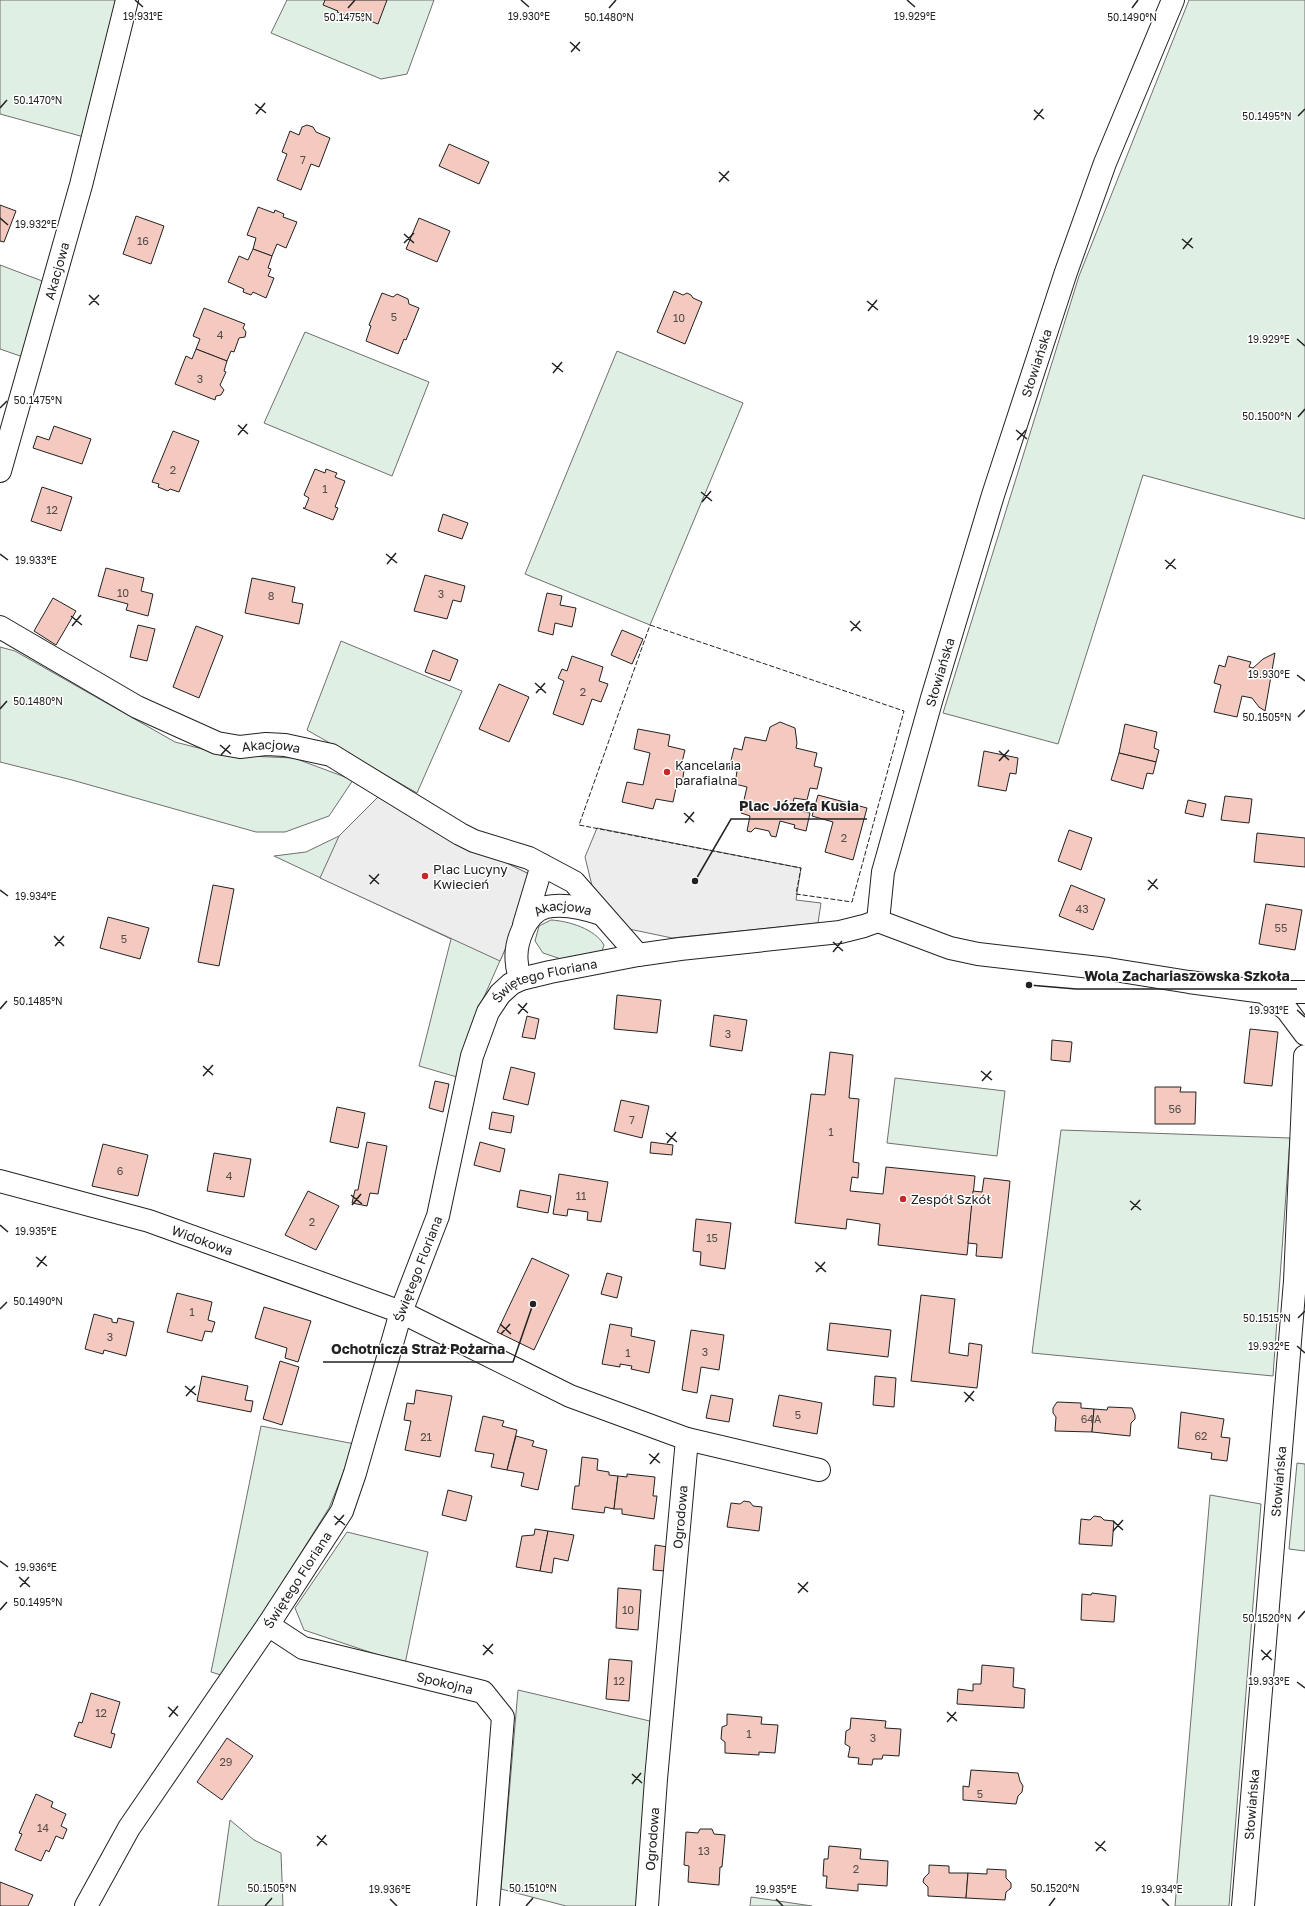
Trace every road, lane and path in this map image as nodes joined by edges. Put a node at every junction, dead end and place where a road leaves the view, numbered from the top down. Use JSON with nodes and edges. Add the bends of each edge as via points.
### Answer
{"nodes":[{"id":1,"x":127,"y":0,"type":"edge"},
{"id":2,"x":1173,"y":0,"type":"edge"},
{"id":3,"x":0,"y":471,"type":"edge"},
{"id":4,"x":0,"y":627,"type":"edge"},
{"id":5,"x":542,"y":865,"type":"junction"},
{"id":6,"x":601,"y":914,"type":"junction"},
{"id":7,"x":878,"y":921,"type":"junction"},
{"id":8,"x":524,"y":926,"type":"junction"},
{"id":9,"x":638,"y":955,"type":"junction"},
{"id":10,"x":521,"y":979,"type":"junction"},
{"id":11,"x":1264,"y":992,"type":"junction"},
{"id":12,"x":1305,"y":992,"type":"edge"},
{"id":13,"x":1305,"y":1034,"type":"edge"},
{"id":14,"x":1305,"y":1056,"type":"edge"},
{"id":15,"x":0,"y":1181,"type":"edge"},
{"id":16,"x":401,"y":1312,"type":"junction"},
{"id":17,"x":687,"y":1439,"type":"junction"},
{"id":18,"x":819,"y":1470,"type":"dead end"},
{"id":19,"x":268,"y":1625,"type":"junction"},
{"id":20,"x":86,"y":1906,"type":"edge"},
{"id":21,"x":488,"y":1906,"type":"edge"},
{"id":22,"x":647,"y":1906,"type":"edge"},
{"id":23,"x":1243,"y":1906,"type":"edge"}],
"edges":[{"from":1,"to":3,"type":"street","name":"Akacjowa","via":[[81,185]]},
{"from":2,"to":7,"type":"street","name":"Słowiańska","via":[[1105,164],[1066,272],[993,495],[883,872]]},
{"from":4,"to":5,"type":"street","name":"Akacjowa","via":[[138,707],[189,731],[240,747],[285,745],[332,755],[460,834]]},
{"from":5,"to":6,"type":"street","name":"Akacjowa","via":[[574,882]]},
{"from":5,"to":8,"type":"street","name":"Akacjowa"},
{"from":6,"to":8,"type":"street","name":"Akacjowa","via":[[580,907],[545,907],[536,912]]},
{"from":6,"to":9,"type":"street"},
{"from":7,"to":9,"type":"street","name":"Świętego Floriana","via":[[840,932]]},
{"from":7,"to":11,"type":"street","via":[[950,948],[978,954],[1108,969]]},
{"from":8,"to":10,"type":"street","name":"Akacjowa","via":[[518,944],[516,963]]},
{"from":9,"to":10,"type":"street","name":"Świętego Floriana"},
{"from":10,"to":16,"type":"street","name":"Świętego Floriana","via":[[511,984],[488,1012],[472,1056],[438,1216]]},
{"from":11,"to":12,"type":"street"},
{"from":11,"to":13,"type":"street","via":[[1287,1010]]},
{"from":14,"to":23,"type":"street","name":"Słowiańska","via":[[1295,1281]]},
{"from":15,"to":16,"type":"street","name":"Widokowa","via":[[149,1221]]},
{"from":16,"to":17,"type":"street","via":[[570,1396]]},
{"from":16,"to":19,"type":"street","name":"Świętego Floriana","via":[[342,1511]]},
{"from":17,"to":18,"type":"street"},
{"from":17,"to":22,"type":"street","name":"Ogrodowa"},
{"from":19,"to":20,"type":"street","name":"Świętego Floriana","via":[[129,1828]]},
{"from":19,"to":21,"type":"street","name":"Spokojna","via":[[303,1648],[483,1692],[503,1717]]}]}
